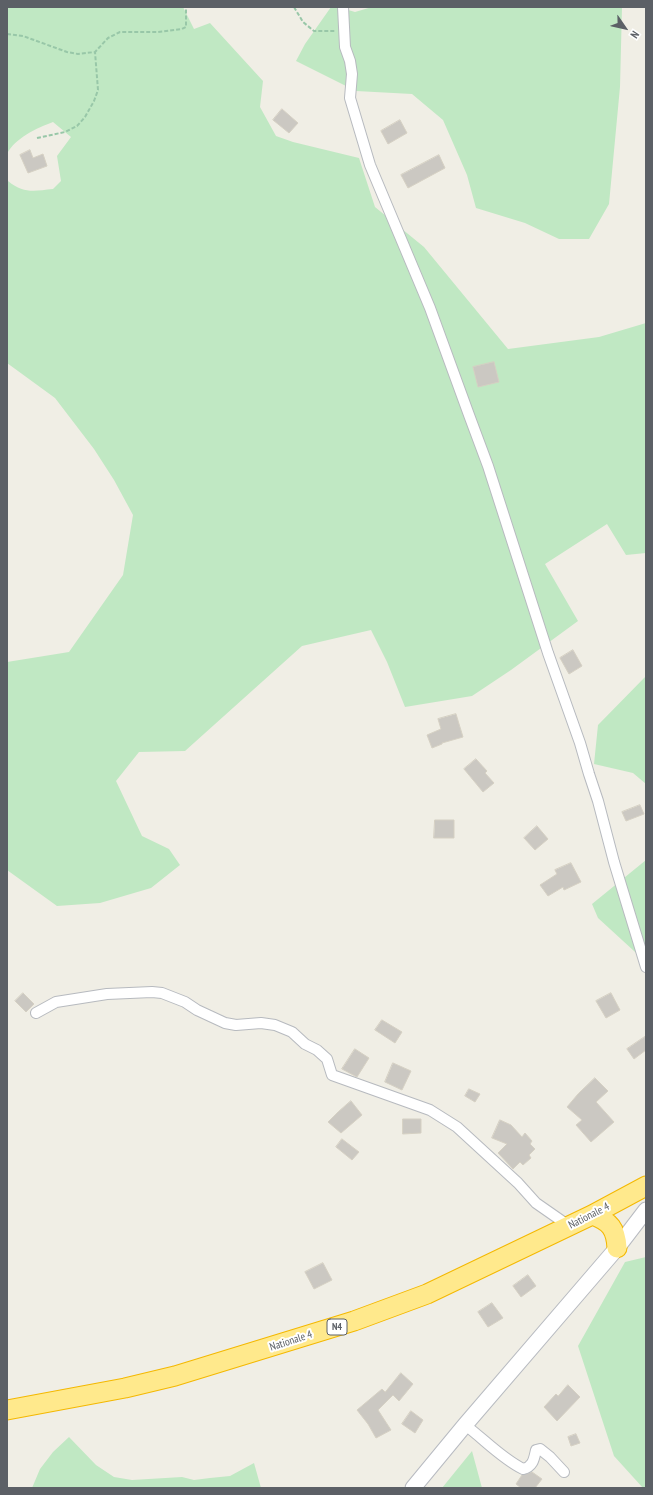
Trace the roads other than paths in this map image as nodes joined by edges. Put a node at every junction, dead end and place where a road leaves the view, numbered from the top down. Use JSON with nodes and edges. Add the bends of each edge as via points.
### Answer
{"nodes":[{"id":1,"x":343,"y":7,"type":"edge"},
{"id":2,"x":646,"y":967,"type":"edge"},
{"id":3,"x":36,"y":1013,"type":"dead end"},
{"id":4,"x":646,"y":1186,"type":"edge"},
{"id":5,"x":646,"y":1210,"type":"edge"},
{"id":6,"x":592,"y":1215,"type":"junction"},
{"id":7,"x":569,"y":1226,"type":"junction"},
{"id":8,"x":618,"y":1248,"type":"junction"},
{"id":9,"x":7,"y":1410,"type":"edge"},
{"id":10,"x":464,"y":1425,"type":"junction"},
{"id":11,"x":564,"y":1472,"type":"dead end"},
{"id":12,"x":413,"y":1488,"type":"edge"}],
"edges":[{"from":1,"to":2,"type":"street","via":[[345,47],[352,74],[350,98],[370,165],[430,308],[488,466],[548,653],[580,743]]},
{"from":3,"to":7,"type":"street","via":[[56,1002],[107,994],[152,992],[185,1002],[226,1023],[275,1025],[292,1032],[305,1044],[318,1050],[327,1059],[332,1075],[430,1110],[457,1127],[536,1202]]},
{"from":4,"to":6,"type":"highway","name":"Nationale 4","number":"N4"},
{"from":5,"to":8,"type":"main road"},
{"from":6,"to":7,"type":"highway","name":"Nationale 4","number":"N4"},
{"from":6,"to":8,"type":"highway","via":[[611,1226]]},
{"from":7,"to":9,"type":"highway","name":"Nationale 4","number":"N4","via":[[427,1294],[354,1321],[176,1376]]},
{"from":8,"to":10,"type":"main road"},
{"from":10,"to":11,"type":"street","via":[[506,1459],[523,1469],[534,1461],[536,1450],[540,1449]]},
{"from":10,"to":12,"type":"main road"}]}
